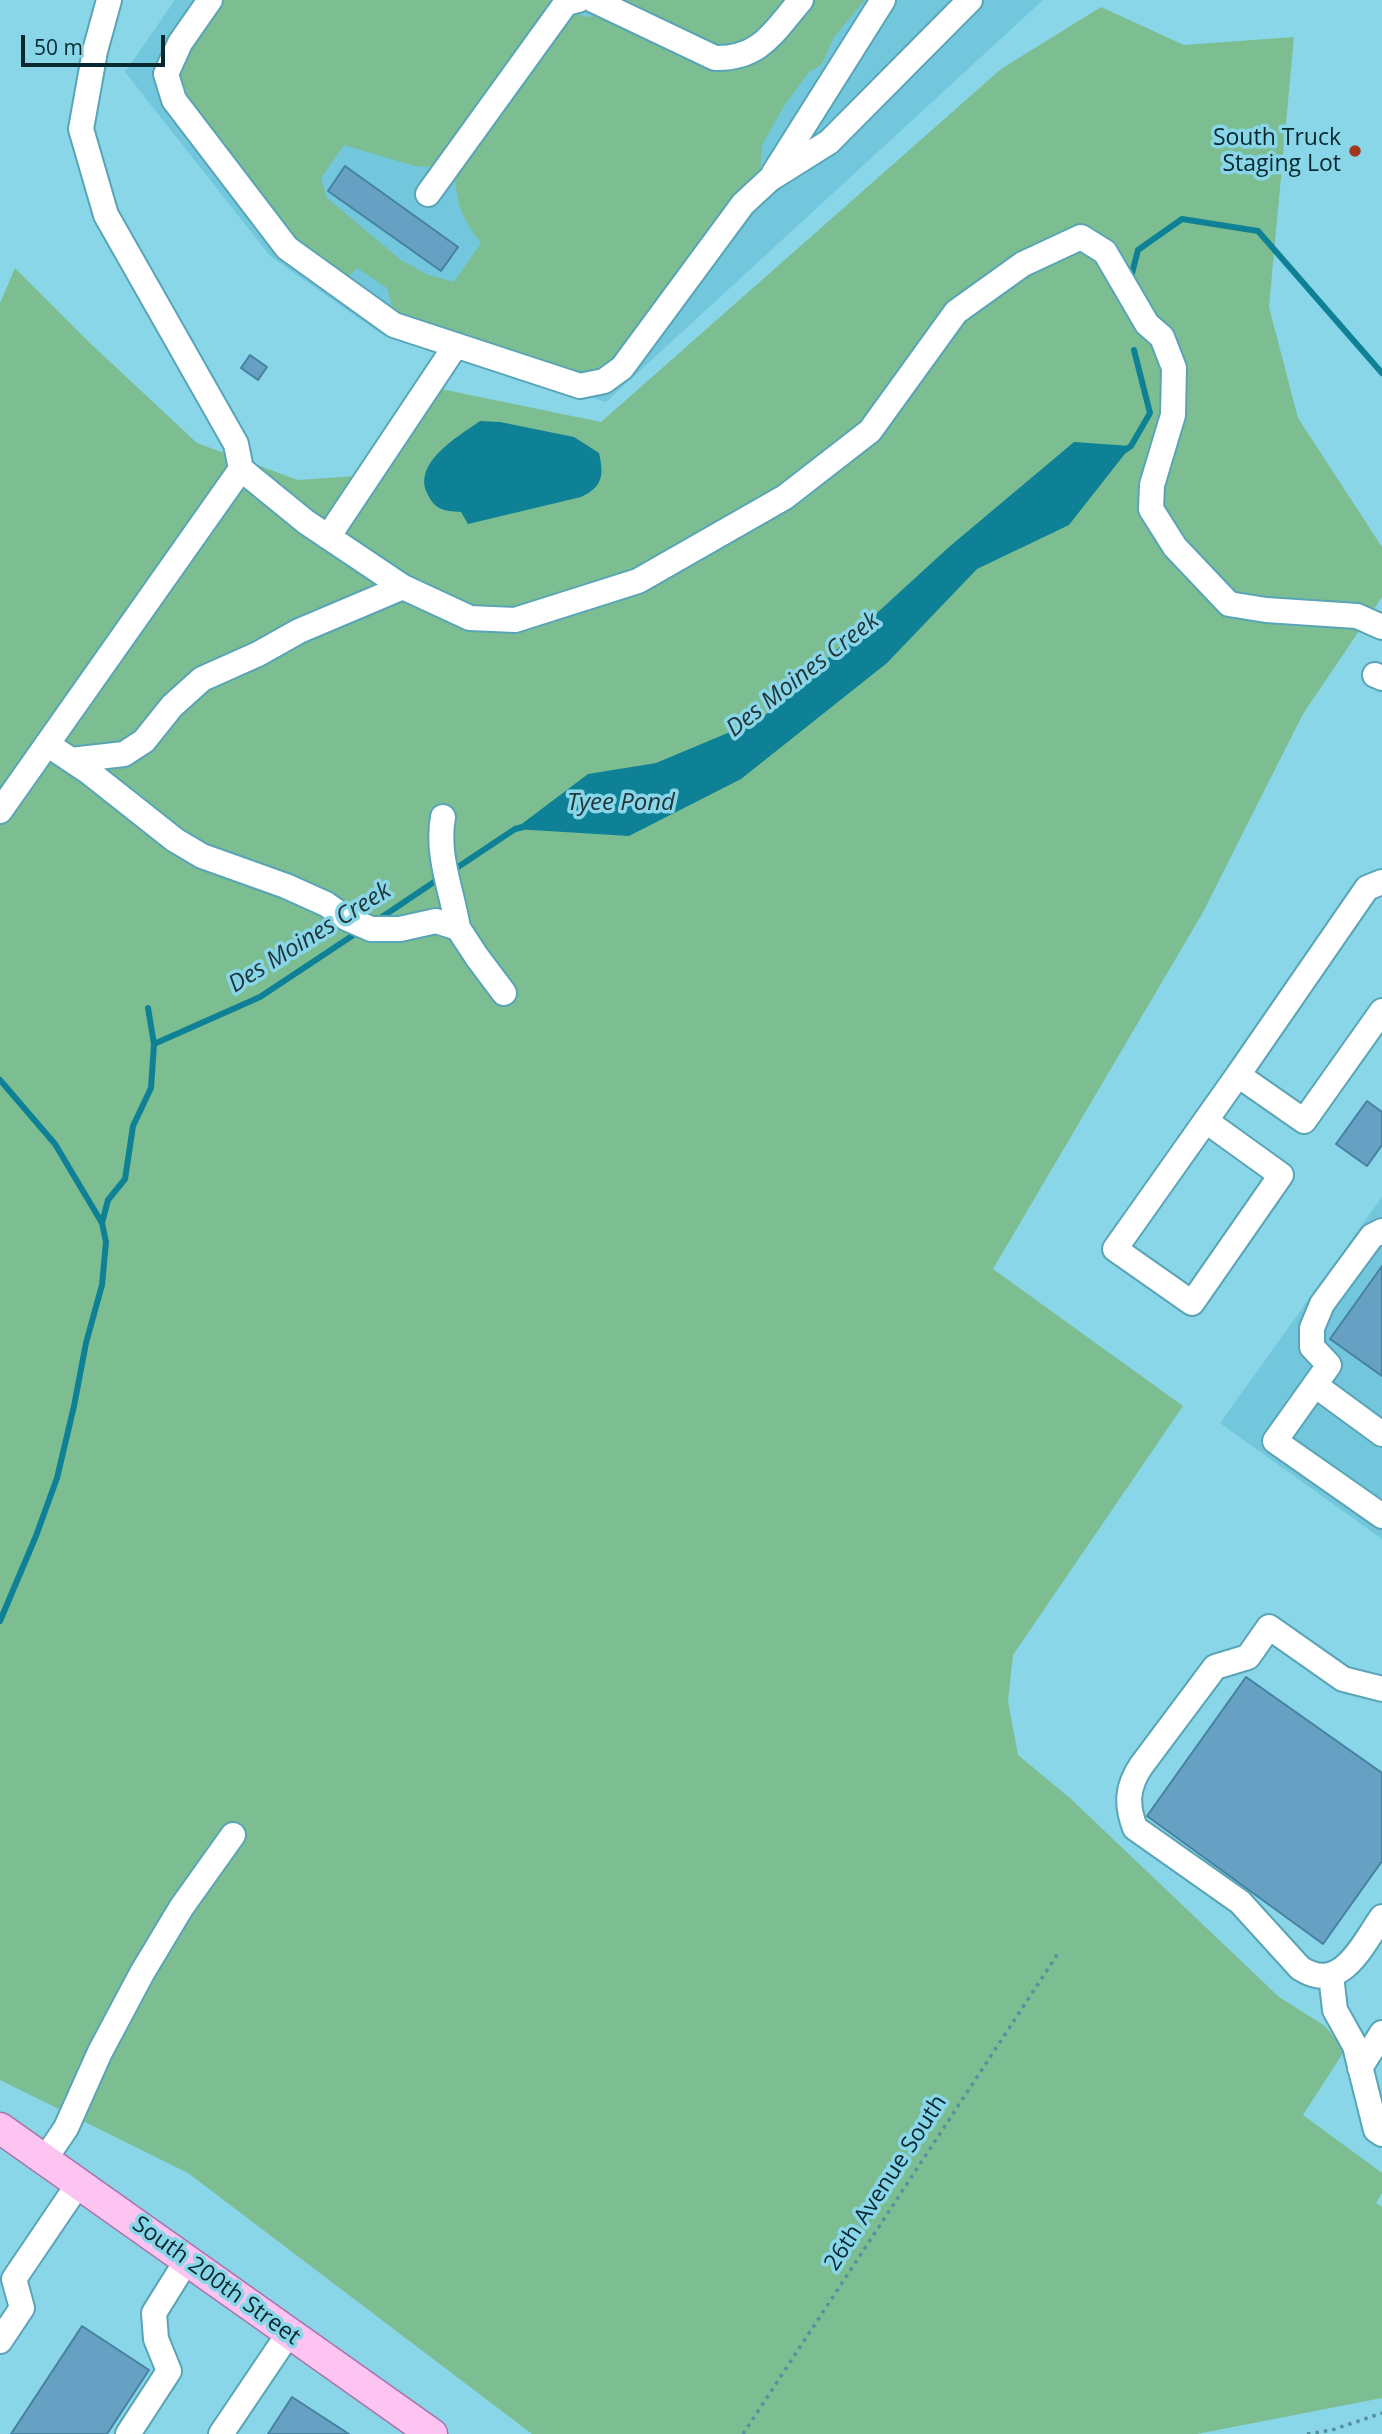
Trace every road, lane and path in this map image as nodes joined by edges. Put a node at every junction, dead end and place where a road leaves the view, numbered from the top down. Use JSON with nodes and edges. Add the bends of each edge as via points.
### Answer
{"nodes":[{"id":1,"x":108,"y":0,"type":"edge"},
{"id":2,"x":210,"y":0,"type":"edge"},
{"id":3,"x":578,"y":0,"type":"edge"},
{"id":4,"x":593,"y":0,"type":"edge"},
{"id":5,"x":801,"y":0,"type":"edge"},
{"id":6,"x":883,"y":0,"type":"edge"},
{"id":7,"x":970,"y":0,"type":"edge"},
{"id":8,"x":770,"y":179,"type":"junction"},
{"id":9,"x":428,"y":194,"type":"dead end"},
{"id":10,"x":456,"y":345,"type":"junction"},
{"id":11,"x":241,"y":469,"type":"junction"},
{"id":12,"x":328,"y":537,"type":"junction"},
{"id":13,"x":402,"y":587,"type":"junction"},
{"id":14,"x":1382,"y":627,"type":"edge"},
{"id":15,"x":47,"y":744,"type":"junction"},
{"id":16,"x":71,"y":760,"type":"junction"},
{"id":17,"x":0,"y":811,"type":"edge"},
{"id":18,"x":443,"y":817,"type":"dead end"},
{"id":19,"x":1382,"y":882,"type":"edge"},
{"id":20,"x":458,"y":928,"type":"junction"},
{"id":21,"x":504,"y":993,"type":"dead end"},
{"id":22,"x":1382,"y":1010,"type":"edge"},
{"id":23,"x":1238,"y":1075,"type":"junction"},
{"id":24,"x":1206,"y":1121,"type":"junction"},
{"id":25,"x":1382,"y":1231,"type":"edge"},
{"id":26,"x":1315,"y":1385,"type":"junction"},
{"id":27,"x":1382,"y":1434,"type":"edge"},
{"id":28,"x":1382,"y":1516,"type":"edge"},
{"id":29,"x":1382,"y":1689,"type":"edge"},
{"id":30,"x":233,"y":1835,"type":"dead end"},
{"id":31,"x":1382,"y":1917,"type":"edge"},
{"id":32,"x":1059,"y":1952,"type":"dead end"},
{"id":33,"x":1331,"y":1975,"type":"junction"},
{"id":34,"x":1382,"y":2033,"type":"edge"},
{"id":35,"x":1360,"y":2068,"type":"junction"},
{"id":36,"x":0,"y":2127,"type":"edge"},
{"id":37,"x":1382,"y":2134,"type":"edge"},
{"id":38,"x":45,"y":2159,"type":"junction"},
{"id":39,"x":79,"y":2183,"type":"junction"},
{"id":40,"x":187,"y":2260,"type":"junction"},
{"id":41,"x":289,"y":2333,"type":"junction"},
{"id":42,"x":0,"y":2341,"type":"edge"},
{"id":43,"x":1382,"y":2413,"type":"edge"},
{"id":44,"x":128,"y":2434,"type":"edge"},
{"id":45,"x":221,"y":2434,"type":"edge"},
{"id":46,"x":432,"y":2434,"type":"edge"},
{"id":47,"x":743,"y":2434,"type":"edge"},
{"id":48,"x":1307,"y":2434,"type":"edge"}],
"edges":[{"from":1,"to":11,"type":"lane","via":[[81,129],[106,215],[236,444]]},
{"from":2,"to":10,"type":"lane","via":[[180,43],[166,74],[174,100],[287,248],[394,325]]},
{"from":3,"to":9,"type":"lane","via":[[566,3]]},
{"from":4,"to":5,"type":"lane","via":[[715,58],[734,58],[760,47]]},
{"from":6,"to":8,"type":"lane"},
{"from":7,"to":8,"type":"lane","via":[[829,142]]},
{"from":8,"to":10,"type":"lane","via":[[743,204],[622,368],[604,381],[580,386]]},
{"from":10,"to":12,"type":"lane"},
{"from":11,"to":12,"type":"lane"},
{"from":11,"to":15,"type":"lane"},
{"from":12,"to":13,"type":"lane"},
{"from":13,"to":14,"type":"lane","via":[[470,618],[515,620],[638,581],[785,497],[870,431],[956,312],[1023,264],[1080,237],[1105,252],[1147,324],[1162,337],[1174,368],[1173,415],[1152,485],[1151,509],[1175,547],[1229,604],[1357,616]]},
{"from":13,"to":16,"type":"lane","via":[[202,679],[144,741],[124,754]]},
{"from":15,"to":16,"type":"lane"},
{"from":15,"to":17,"type":"lane"},
{"from":16,"to":20,"type":"lane","via":[[202,856],[286,886],[371,929],[400,929],[436,921]]},
{"from":18,"to":20,"type":"lane","via":[[442,860]]},
{"from":19,"to":23,"type":"lane","via":[[1367,888]]},
{"from":20,"to":21,"type":"lane"},
{"from":22,"to":23,"type":"lane","via":[[1304,1121]]},
{"from":23,"to":24,"type":"lane"},
{"from":24,"to":24,"type":"lane","via":[[1115,1249],[1192,1303],[1281,1175]]},
{"from":25,"to":26,"type":"lane","via":[[1372,1236],[1322,1304],[1312,1328],[1312,1347],[1329,1365]]},
{"from":26,"to":27,"type":"lane"},
{"from":26,"to":28,"type":"lane","via":[[1275,1441]]},
{"from":29,"to":33,"type":"lane","via":[[1343,1679],[1269,1627],[1248,1657],[1215,1667],[1141,1766],[1128,1796],[1135,1828],[1240,1902],[1300,1968],[1309,1974]]},
{"from":30,"to":38,"type":"lane","via":[[142,1973],[66,2128]]},
{"from":31,"to":33,"type":"lane","via":[[1349,1964]]},
{"from":32,"to":47,"type":"path","name":"26th Avenue South"},
{"from":33,"to":35,"type":"lane","via":[[1335,2010],[1355,2046]]},
{"from":34,"to":35,"type":"lane"},
{"from":35,"to":37,"type":"lane"},
{"from":36,"to":38,"type":"main road","name":"South 200th Street"},
{"from":38,"to":39,"type":"main road","name":"South 200th Street"},
{"from":39,"to":40,"type":"main road","name":"South 200th Street"},
{"from":39,"to":42,"type":"lane","via":[[14,2279],[22,2308]]},
{"from":40,"to":41,"type":"main road","name":"South 200th Street"},
{"from":40,"to":44,"type":"lane","via":[[154,2313],[156,2339],[169,2371]]},
{"from":41,"to":45,"type":"lane"},
{"from":41,"to":46,"type":"main road","name":"South 200th Street"},
{"from":43,"to":48,"type":"path"}]}
